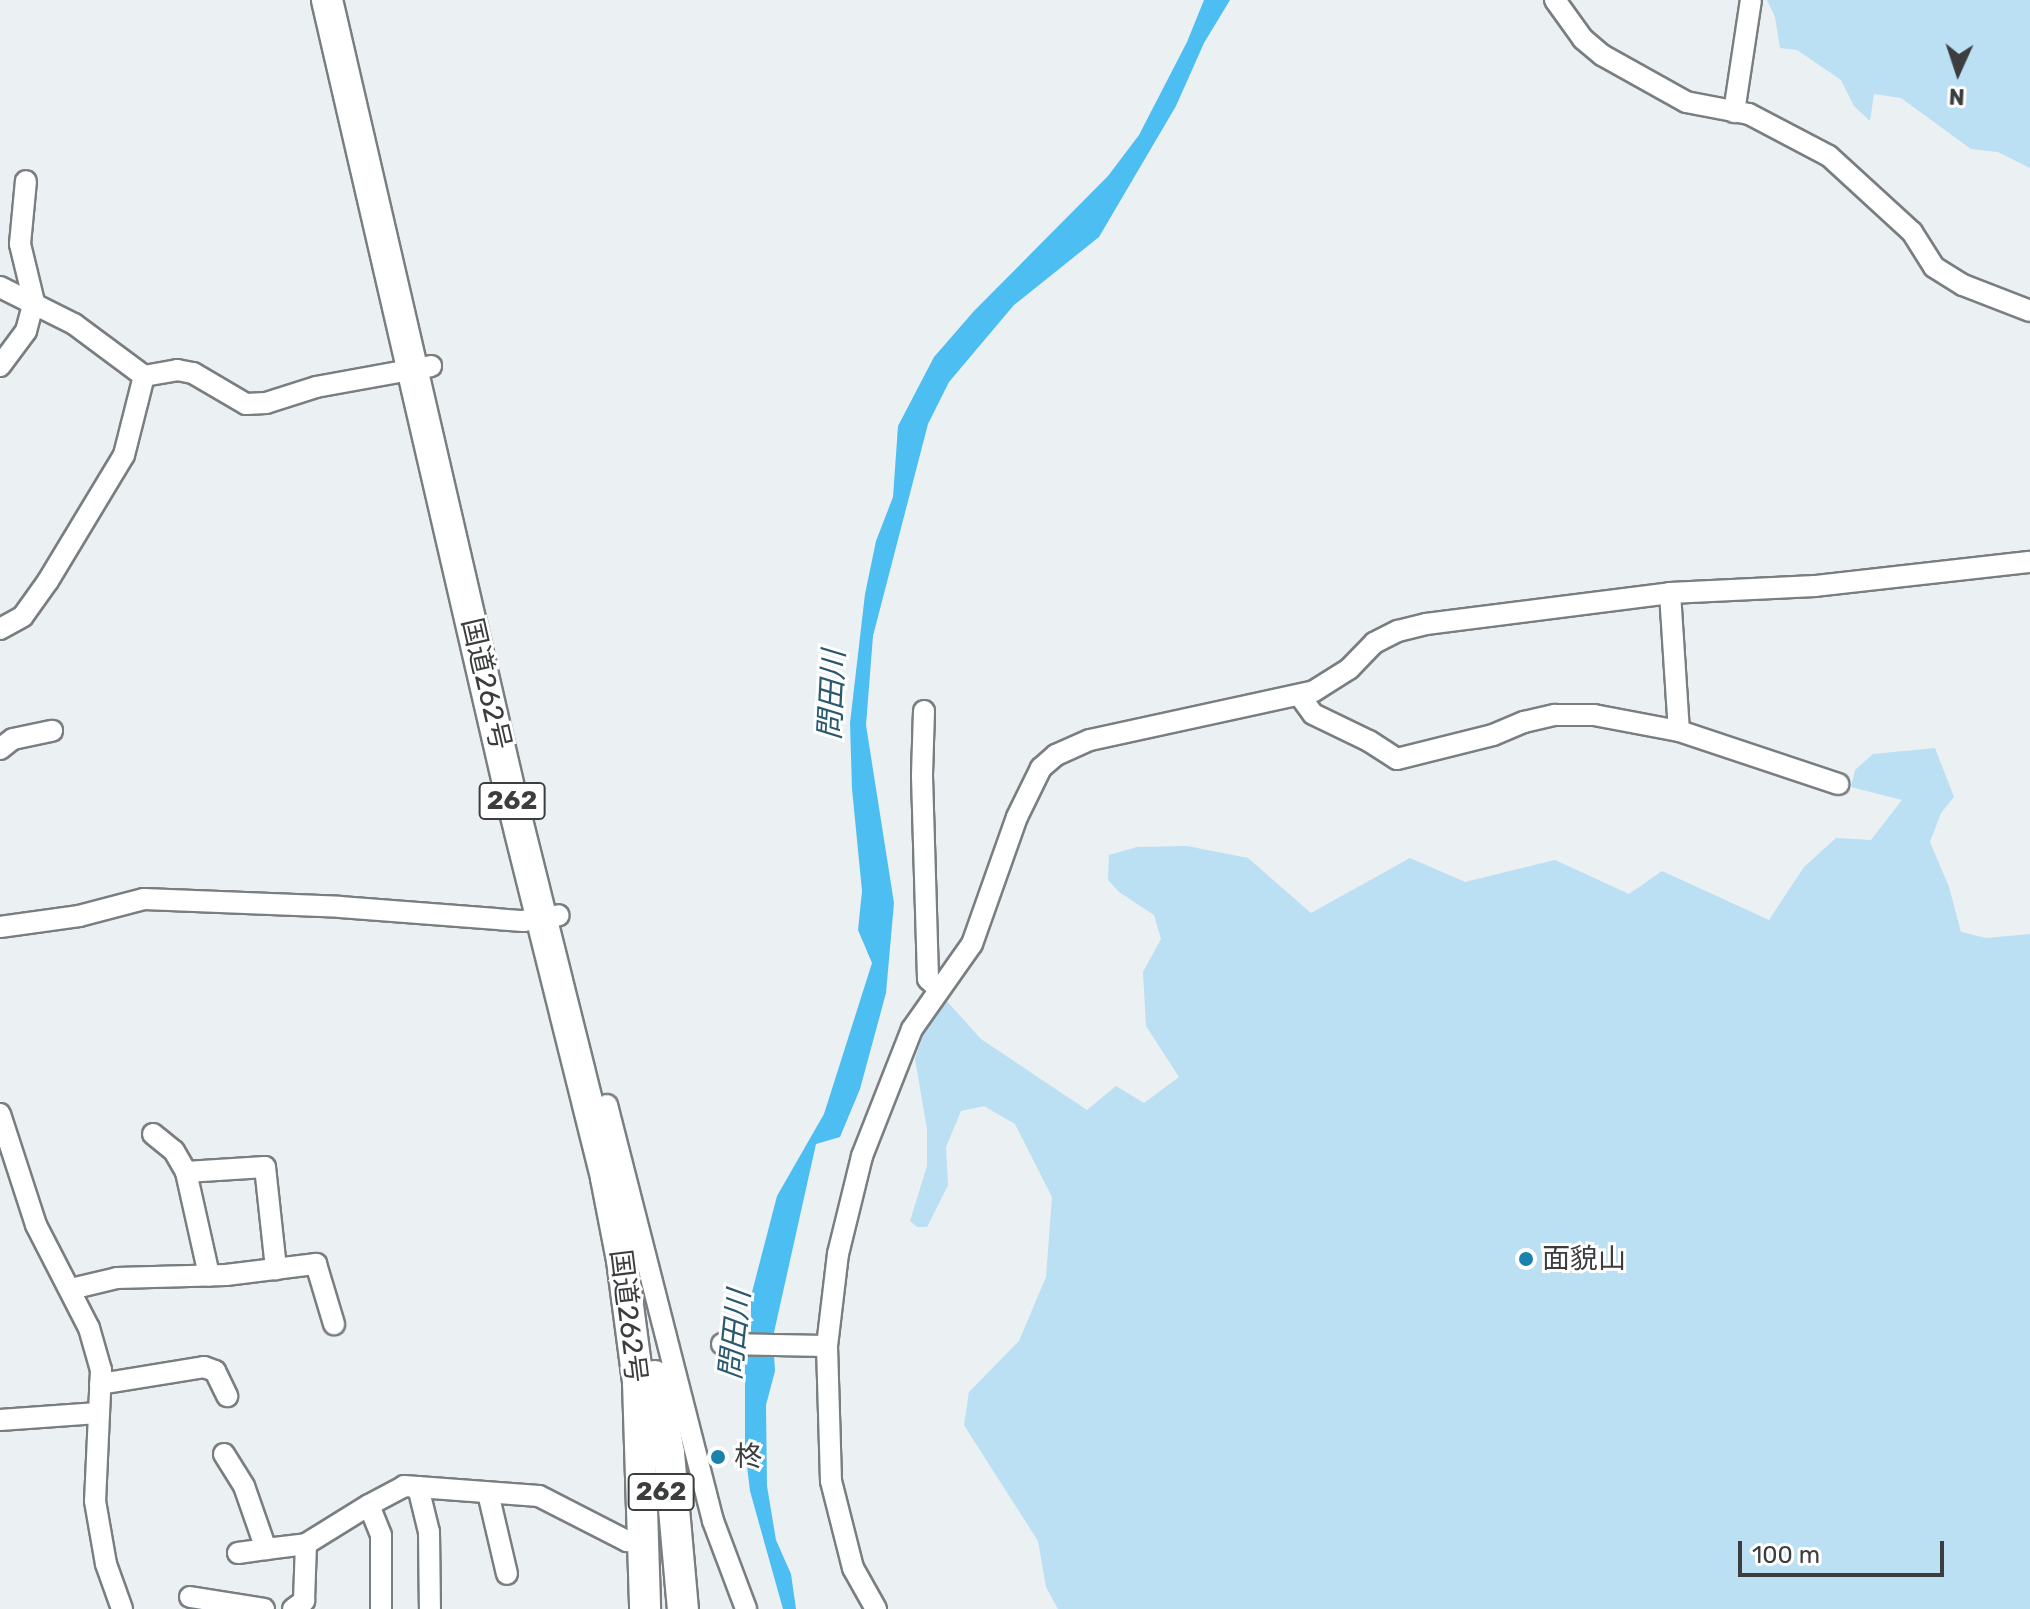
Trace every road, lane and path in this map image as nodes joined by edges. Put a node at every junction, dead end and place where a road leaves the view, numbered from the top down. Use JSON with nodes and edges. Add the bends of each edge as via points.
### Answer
{"nodes":[{"id":1,"x":327,"y":0,"type":"edge"},
{"id":2,"x":348,"y":0,"type":"edge"},
{"id":3,"x":1555,"y":0,"type":"edge"},
{"id":4,"x":1751,"y":0,"type":"edge"},
{"id":5,"x":1734,"y":112,"type":"junction"},
{"id":6,"x":26,"y":181,"type":"dead end"},
{"id":7,"x":0,"y":287,"type":"edge"},
{"id":8,"x":34,"y":302,"type":"junction"},
{"id":9,"x":2030,"y":311,"type":"edge"},
{"id":10,"x":0,"y":366,"type":"edge"},
{"id":11,"x":423,"y":368,"type":"junction"},
{"id":12,"x":144,"y":376,"type":"junction"},
{"id":13,"x":2030,"y":562,"type":"edge"},
{"id":14,"x":1670,"y":593,"type":"junction"},
{"id":15,"x":0,"y":629,"type":"edge"},
{"id":16,"x":1300,"y":696,"type":"junction"},
{"id":17,"x":924,"y":711,"type":"dead end"},
{"id":18,"x":52,"y":731,"type":"dead end"},
{"id":19,"x":1679,"y":731,"type":"junction"},
{"id":20,"x":0,"y":749,"type":"edge"},
{"id":21,"x":1838,"y":784,"type":"dead end"},
{"id":22,"x":550,"y":916,"type":"junction"},
{"id":23,"x":0,"y":927,"type":"edge"},
{"id":24,"x":938,"y":988,"type":"junction"},
{"id":25,"x":607,"y":1105,"type":"junction"},
{"id":26,"x":0,"y":1114,"type":"edge"},
{"id":27,"x":153,"y":1134,"type":"dead end"},
{"id":28,"x":4,"y":1144,"type":"edge"},
{"id":29,"x":186,"y":1172,"type":"junction"},
{"id":30,"x":276,"y":1269,"type":"junction"},
{"id":31,"x":209,"y":1275,"type":"junction"},
{"id":32,"x":71,"y":1289,"type":"junction"},
{"id":33,"x":334,"y":1324,"type":"dead end"},
{"id":34,"x":726,"y":1345,"type":"dead end"},
{"id":35,"x":824,"y":1346,"type":"junction"},
{"id":36,"x":655,"y":1376,"type":"junction"},
{"id":37,"x":100,"y":1384,"type":"junction"},
{"id":38,"x":227,"y":1396,"type":"dead end"},
{"id":39,"x":98,"y":1413,"type":"junction"},
{"id":40,"x":0,"y":1420,"type":"edge"},
{"id":41,"x":224,"y":1454,"type":"dead end"},
{"id":42,"x":418,"y":1487,"type":"junction"},
{"id":43,"x":488,"y":1493,"type":"junction"},
{"id":44,"x":369,"y":1505,"type":"junction"},
{"id":45,"x":646,"y":1540,"type":"junction"},
{"id":46,"x":306,"y":1544,"type":"junction"},
{"id":47,"x":266,"y":1549,"type":"junction"},
{"id":48,"x":238,"y":1553,"type":"dead end"},
{"id":49,"x":507,"y":1574,"type":"dead end"},
{"id":50,"x":190,"y":1597,"type":"dead end"},
{"id":51,"x":122,"y":1609,"type":"edge"},
{"id":52,"x":264,"y":1609,"type":"edge"},
{"id":53,"x":293,"y":1609,"type":"edge"},
{"id":54,"x":381,"y":1609,"type":"edge"},
{"id":55,"x":430,"y":1609,"type":"edge"},
{"id":56,"x":645,"y":1609,"type":"edge"},
{"id":57,"x":663,"y":1609,"type":"edge"},
{"id":58,"x":683,"y":1609,"type":"edge"},
{"id":59,"x":746,"y":1609,"type":"edge"},
{"id":60,"x":876,"y":1609,"type":"edge"}],
"edges":[{"from":1,"to":11,"type":"highway","name":"国道262号","number":"262"},
{"from":2,"to":11,"type":"highway","name":"国道262号","number":"262"},
{"from":3,"to":5,"type":"street","via":[[1583,39],[1602,55],[1686,102]]},
{"from":4,"to":5,"type":"street"},
{"from":5,"to":9,"type":"street","via":[[1763,120],[1829,156],[1912,232],[1934,267],[1963,285]]},
{"from":6,"to":8,"type":"street","via":[[20,244]]},
{"from":7,"to":8,"type":"street"},
{"from":8,"to":10,"type":"street","via":[[26,331]]},
{"from":8,"to":12,"type":"street","via":[[74,324]]},
{"from":11,"to":12,"type":"street","via":[[256,404],[227,396],[193,373]]},
{"from":11,"to":22,"type":"highway","name":"国道262号","number":"262"},
{"from":12,"to":15,"type":"street","via":[[124,455],[31,605]]},
{"from":13,"to":14,"type":"street","via":[[1815,586]]},
{"from":14,"to":16,"type":"street","via":[[1398,631],[1374,643],[1329,684]]},
{"from":14,"to":19,"type":"street"},
{"from":16,"to":19,"type":"street","via":[[1313,714],[1397,759],[1555,715],[1594,715]]},
{"from":16,"to":24,"type":"street","via":[[1090,740],[1056,755],[1027,791],[972,944]]},
{"from":17,"to":24,"type":"street","via":[[928,979]]},
{"from":18,"to":20,"type":"street","via":[[13,739]]},
{"from":19,"to":21,"type":"street"},
{"from":22,"to":23,"type":"street","via":[[523,921],[144,899],[79,916]]},
{"from":22,"to":25,"type":"highway","name":"国道262号","number":"262"},
{"from":22,"to":45,"type":"highway","name":"国道262号","number":"262","via":[[622,1260],[638,1382]]},
{"from":24,"to":35,"type":"street","via":[[912,1029],[862,1156],[838,1254]]},
{"from":25,"to":36,"type":"highway","name":"国道262号","number":"262","via":[[635,1236]]},
{"from":25,"to":59,"type":"street","via":[[713,1521]]},
{"from":26,"to":28,"type":"street"},
{"from":27,"to":29,"type":"street","via":[[174,1151]]},
{"from":28,"to":32,"type":"street","via":[[43,1241]]},
{"from":29,"to":30,"type":"street","via":[[265,1167]]},
{"from":29,"to":31,"type":"street"},
{"from":30,"to":31,"type":"street"},
{"from":30,"to":33,"type":"street","via":[[316,1264]]},
{"from":31,"to":32,"type":"street","via":[[117,1278]]},
{"from":32,"to":37,"type":"street","via":[[89,1328]]},
{"from":34,"to":35,"type":"street"},
{"from":35,"to":60,"type":"street","via":[[834,1500],[853,1568]]},
{"from":36,"to":57,"type":"highway","name":"国道262号","number":"262"},
{"from":36,"to":58,"type":"highway","via":[[669,1453]]},
{"from":37,"to":38,"type":"street","via":[[204,1367],[215,1371]]},
{"from":37,"to":39,"type":"street"},
{"from":39,"to":40,"type":"street"},
{"from":39,"to":51,"type":"street","via":[[95,1501],[106,1564]]},
{"from":41,"to":47,"type":"street","via":[[244,1486]]},
{"from":42,"to":43,"type":"street"},
{"from":42,"to":44,"type":"street","via":[[394,1489]]},
{"from":42,"to":55,"type":"street","via":[[429,1532]]},
{"from":43,"to":45,"type":"street","via":[[539,1496],[627,1541]]},
{"from":43,"to":49,"type":"street"},
{"from":44,"to":46,"type":"street"},
{"from":44,"to":54,"type":"street","via":[[381,1535]]},
{"from":45,"to":56,"type":"highway","name":"国道262号","number":"262"},
{"from":46,"to":47,"type":"street"},
{"from":46,"to":53,"type":"street","via":[[304,1601]]},
{"from":47,"to":48,"type":"street"},
{"from":50,"to":52,"type":"street"}]}
